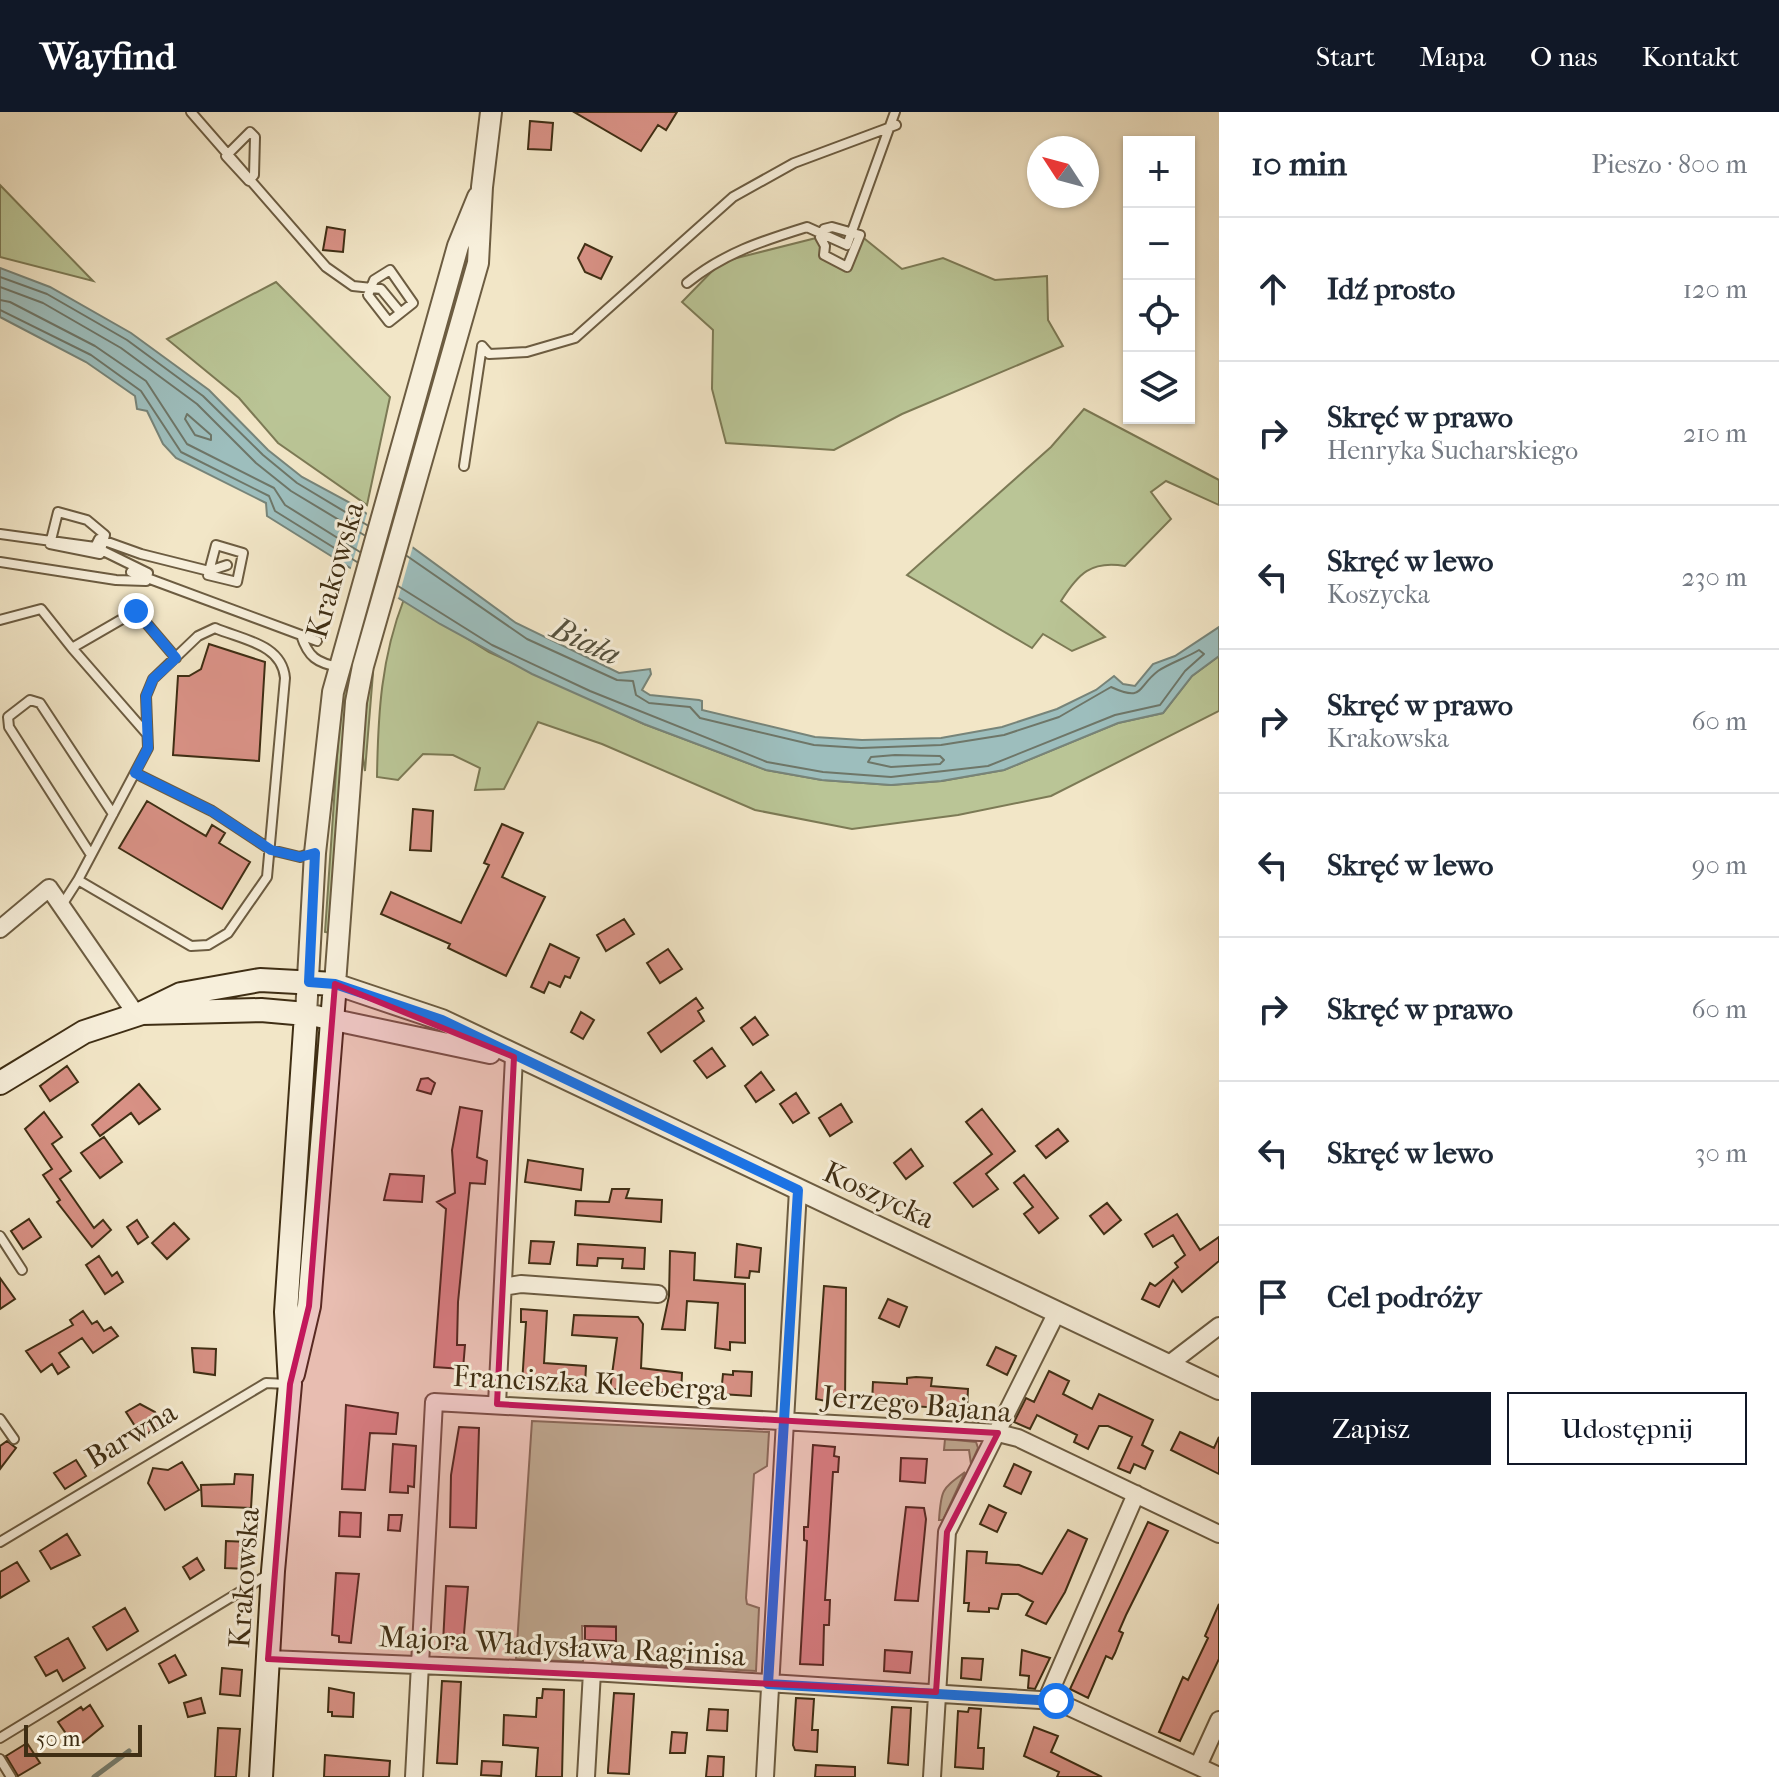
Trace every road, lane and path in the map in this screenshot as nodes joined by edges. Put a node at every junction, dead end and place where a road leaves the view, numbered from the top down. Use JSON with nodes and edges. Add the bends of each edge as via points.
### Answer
{"nodes":[{"id":1,"x":191,"y":112,"type":"edge"},
{"id":2,"x":491,"y":112,"type":"edge"},
{"id":3,"x":895,"y":112,"type":"edge"},
{"id":4,"x":892,"y":126,"type":"junction"},
{"id":5,"x":228,"y":153,"type":"junction"},
{"id":6,"x":251,"y":178,"type":"junction"},
{"id":7,"x":482,"y":187,"type":"junction"},
{"id":8,"x":852,"y":232,"type":"junction"},
{"id":9,"x":822,"y":234,"type":"junction"},
{"id":10,"x":687,"y":283,"type":"dead end"},
{"id":11,"x":371,"y":288,"type":"junction"},
{"id":12,"x":400,"y":312,"type":"dead end"},
{"id":13,"x":464,"y":466,"type":"dead end"},
{"id":14,"x":0,"y":534,"type":"edge"},
{"id":15,"x":51,"y":540,"type":"junction"},
{"id":16,"x":100,"y":546,"type":"junction"},
{"id":17,"x":0,"y":562,"type":"edge"},
{"id":18,"x":227,"y":565,"type":"dead end"},
{"id":19,"x":209,"y":571,"type":"junction"},
{"id":20,"x":131,"y":572,"type":"dead end"},
{"id":21,"x":147,"y":577,"type":"junction"},
{"id":22,"x":0,"y":620,"type":"edge"},
{"id":23,"x":301,"y":635,"type":"junction"},
{"id":24,"x":317,"y":641,"type":"dead end"},
{"id":25,"x":72,"y":648,"type":"junction"},
{"id":26,"x":176,"y":658,"type":"junction"},
{"id":27,"x":339,"y":667,"type":"junction"},
{"id":28,"x":148,"y":735,"type":"junction"},
{"id":29,"x":135,"y":773,"type":"junction"},
{"id":30,"x":113,"y":814,"type":"junction"},
{"id":31,"x":271,"y":850,"type":"junction"},
{"id":32,"x":315,"y":853,"type":"junction"},
{"id":33,"x":91,"y":855,"type":"junction"},
{"id":34,"x":78,"y":880,"type":"junction"},
{"id":35,"x":62,"y":905,"type":"junction"},
{"id":36,"x":0,"y":929,"type":"edge"},
{"id":37,"x":309,"y":982,"type":"junction"},
{"id":38,"x":335,"y":984,"type":"junction"},
{"id":39,"x":139,"y":1014,"type":"junction"},
{"id":40,"x":306,"y":1014,"type":"junction"},
{"id":41,"x":332,"y":1018,"type":"junction"},
{"id":42,"x":514,"y":1057,"type":"junction"},
{"id":43,"x":0,"y":1083,"type":"edge"},
{"id":44,"x":798,"y":1190,"type":"junction"},
{"id":45,"x":0,"y":1236,"type":"edge"},
{"id":46,"x":22,"y":1270,"type":"dead end"},
{"id":47,"x":503,"y":1287,"type":"junction"},
{"id":48,"x":658,"y":1294,"type":"dead end"},
{"id":49,"x":1057,"y":1312,"type":"junction"},
{"id":50,"x":1219,"y":1326,"type":"edge"},
{"id":51,"x":1168,"y":1365,"type":"junction"},
{"id":52,"x":290,"y":1384,"type":"junction"},
{"id":53,"x":1219,"y":1389,"type":"edge"},
{"id":54,"x":497,"y":1404,"type":"junction"},
{"id":55,"x":0,"y":1419,"type":"edge"},
{"id":56,"x":782,"y":1422,"type":"junction"},
{"id":57,"x":998,"y":1433,"type":"junction"},
{"id":58,"x":14,"y":1439,"type":"dead end"},
{"id":59,"x":1136,"y":1494,"type":"junction"},
{"id":60,"x":1219,"y":1534,"type":"edge"},
{"id":61,"x":0,"y":1542,"type":"edge"},
{"id":62,"x":273,"y":1571,"type":"junction"},
{"id":63,"x":268,"y":1659,"type":"junction"},
{"id":64,"x":420,"y":1664,"type":"junction"},
{"id":65,"x":592,"y":1672,"type":"junction"},
{"id":66,"x":768,"y":1684,"type":"junction"},
{"id":67,"x":936,"y":1692,"type":"junction"},
{"id":68,"x":1046,"y":1701,"type":"junction"},
{"id":69,"x":1219,"y":1720,"type":"edge"},
{"id":70,"x":0,"y":1738,"type":"edge"},
{"id":71,"x":0,"y":1759,"type":"edge"},
{"id":72,"x":1198,"y":1766,"type":"junction"},
{"id":73,"x":1219,"y":1776,"type":"edge"},
{"id":74,"x":11,"y":1777,"type":"edge"},
{"id":75,"x":261,"y":1777,"type":"edge"},
{"id":76,"x":414,"y":1777,"type":"edge"},
{"id":77,"x":586,"y":1777,"type":"edge"},
{"id":78,"x":765,"y":1777,"type":"edge"},
{"id":79,"x":932,"y":1777,"type":"edge"}],
"edges":[{"from":1,"to":5,"type":"lane"},
{"from":2,"to":7,"type":"street","name":"Krakowska"},
{"from":3,"to":4,"type":"lane"},
{"from":4,"to":8,"type":"lane"},
{"from":4,"to":13,"type":"lane","via":[[794,163],[733,197],[575,338],[527,352],[489,354],[482,346]]},
{"from":5,"to":6,"type":"lane"},
{"from":5,"to":6,"type":"lane","via":[[250,132],[255,137]]},
{"from":6,"to":11,"type":"lane","via":[[326,267],[353,286]]},
{"from":7,"to":27,"type":"street","name":"Krakowska","via":[[458,246]]},
{"from":7,"to":38,"type":"street","name":"Krakowska","via":[[480,255],[363,666],[350,752]]},
{"from":8,"to":9,"type":"lane","via":[[847,245]]},
{"from":8,"to":9,"type":"lane","via":[[860,235],[847,267],[824,255]]},
{"from":9,"to":10,"type":"lane","via":[[807,227],[744,247]]},
{"from":11,"to":11,"type":"lane","via":[[368,295],[389,322],[413,303],[390,270]]},
{"from":11,"to":12,"type":"lane","via":[[381,289]]},
{"from":14,"to":15,"type":"lane"},
{"from":15,"to":16,"type":"lane","via":[[50,544],[100,554]]},
{"from":15,"to":16,"type":"lane","via":[[58,512],[87,520],[105,535]]},
{"from":16,"to":19,"type":"lane"},
{"from":16,"to":21,"type":"lane"},
{"from":17,"to":21,"type":"lane","via":[[116,580]]},
{"from":18,"to":19,"type":"lane"},
{"from":19,"to":19,"type":"lane","via":[[216,545],[243,553],[237,582],[208,575]]},
{"from":20,"to":21,"type":"lane"},
{"from":21,"to":23,"type":"lane"},
{"from":22,"to":25,"type":"lane","via":[[41,609]]},
{"from":23,"to":24,"type":"lane"},
{"from":23,"to":27,"type":"lane","via":[[308,654]]},
{"from":25,"to":26,"type":"lane","via":[[136,611]]},
{"from":25,"to":28,"type":"lane"},
{"from":26,"to":28,"type":"lane","via":[[153,679],[146,696]]},
{"from":26,"to":31,"type":"lane","via":[[198,636],[215,628],[275,652],[283,663]]},
{"from":27,"to":32,"type":"street","name":"Krakowska"},
{"from":28,"to":29,"type":"lane","via":[[148,748]]},
{"from":29,"to":30,"type":"lane"},
{"from":29,"to":31,"type":"lane","via":[[212,811]]},
{"from":30,"to":33,"type":"lane"},
{"from":30,"to":33,"type":"lane","via":[[40,703],[30,700],[8,717],[9,727]]},
{"from":31,"to":32,"type":"lane","via":[[300,857]]},
{"from":31,"to":34,"type":"lane","via":[[267,877],[228,933],[208,945],[191,946]]},
{"from":32,"to":37,"type":"street","name":"Krakowska"},
{"from":33,"to":34,"type":"lane"},
{"from":34,"to":35,"type":"lane"},
{"from":35,"to":36,"type":"street","via":[[49,888]]},
{"from":35,"to":39,"type":"street"},
{"from":37,"to":38,"type":"main road"},
{"from":37,"to":39,"type":"main road","via":[[260,980],[212,988],[181,994]]},
{"from":37,"to":40,"type":"street","name":"Krakowska"},
{"from":38,"to":41,"type":"main road","name":"Krakowska"},
{"from":38,"to":42,"type":"street","name":"Koszycka","via":[[442,1020]]},
{"from":39,"to":40,"type":"main road"},
{"from":39,"to":43,"type":"main road","via":[[84,1032]]},
{"from":40,"to":41,"type":"street"},
{"from":40,"to":52,"type":"main road","name":"Krakowska","via":[[286,1312]]},
{"from":41,"to":42,"type":"street","name":"Koszycka"},
{"from":41,"to":52,"type":"main road","name":"Krakowska","via":[[309,1306]]},
{"from":42,"to":44,"type":"street","name":"Koszycka"},
{"from":42,"to":47,"type":"street"},
{"from":44,"to":49,"type":"street","name":"Koszycka"},
{"from":44,"to":56,"type":"street"},
{"from":45,"to":46,"type":"lane"},
{"from":47,"to":48,"type":"street"},
{"from":47,"to":54,"type":"street"},
{"from":49,"to":51,"type":"street","name":"Koszycka"},
{"from":49,"to":57,"type":"street"},
{"from":50,"to":51,"type":"street"},
{"from":51,"to":53,"type":"street","name":"Koszycka"},
{"from":52,"to":61,"type":"lane","name":"Barwna","via":[[266,1383]]},
{"from":52,"to":62,"type":"main road","name":"Krakowska"},
{"from":54,"to":56,"type":"street","name":"Franciszka Kleeberga"},
{"from":54,"to":64,"type":"street","name":"Franciszka Kleeberga","via":[[434,1402]]},
{"from":55,"to":58,"type":"lane"},
{"from":56,"to":57,"type":"street","name":"Jerzego Bajana"},
{"from":56,"to":66,"type":"street"},
{"from":57,"to":59,"type":"street","name":"Jerzego Bajana"},
{"from":57,"to":67,"type":"street","via":[[947,1532]]},
{"from":59,"to":60,"type":"street","name":"Jerzego Bajana"},
{"from":59,"to":68,"type":"street"},
{"from":62,"to":63,"type":"main road","name":"Krakowska"},
{"from":62,"to":70,"type":"lane"},
{"from":63,"to":64,"type":"street","name":"Majora Władysława Raginisa"},
{"from":63,"to":75,"type":"main road","name":"Krakowska"},
{"from":64,"to":65,"type":"street","name":"Majora Władysława Raginisa"},
{"from":64,"to":76,"type":"street","name":"Franciszka Kleeberga"},
{"from":65,"to":66,"type":"street","name":"Majora Władysława Raginisa"},
{"from":65,"to":77,"type":"street"},
{"from":66,"to":67,"type":"street","name":"Majora Władysława Raginisa"},
{"from":66,"to":78,"type":"street"},
{"from":67,"to":68,"type":"street","name":"Majora Władysława Raginisa"},
{"from":67,"to":79,"type":"street"},
{"from":68,"to":72,"type":"street","name":"Majora Władysława Raginisa"},
{"from":69,"to":72,"type":"street"},
{"from":71,"to":74,"type":"lane"},
{"from":72,"to":73,"type":"street","name":"Majora Władysława Raginisa"}]}
